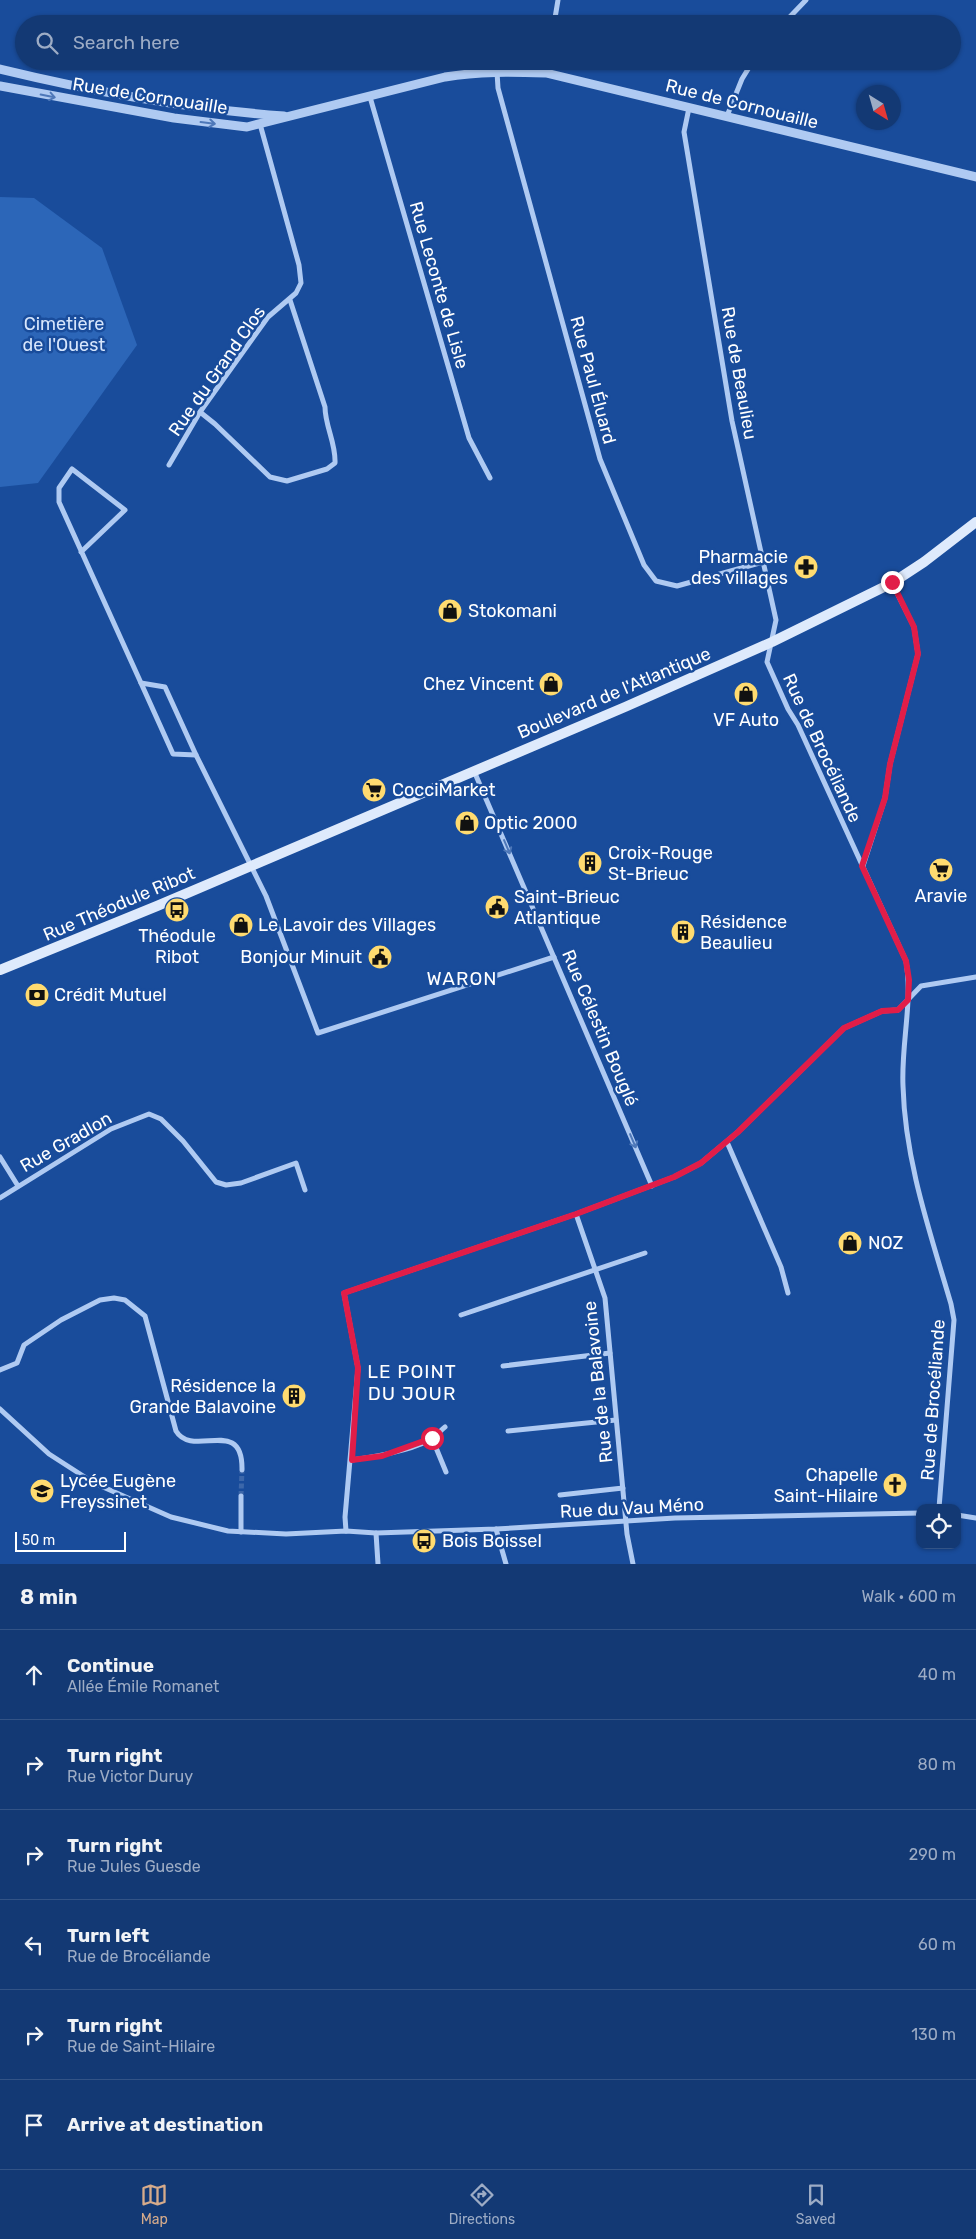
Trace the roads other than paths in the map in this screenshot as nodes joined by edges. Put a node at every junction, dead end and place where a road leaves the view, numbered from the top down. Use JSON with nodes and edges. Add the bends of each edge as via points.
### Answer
{"nodes":[{"id":1,"x":558,"y":0,"type":"edge"},
{"id":2,"x":806,"y":0,"type":"edge"},
{"id":3,"x":556,"y":15,"type":"edge"},
{"id":4,"x":792,"y":15,"type":"edge"},
{"id":5,"x":0,"y":69,"type":"edge"},
{"id":6,"x":546,"y":70,"type":"edge"},
{"id":7,"x":748,"y":70,"type":"edge"},
{"id":8,"x":497,"y":71,"type":"junction"},
{"id":9,"x":546,"y":73,"type":"junction"},
{"id":10,"x":0,"y":86,"type":"edge"},
{"id":11,"x":370,"y":97,"type":"junction"},
{"id":12,"x":689,"y":108,"type":"junction"},
{"id":13,"x":727,"y":116,"type":"junction"},
{"id":14,"x":294,"y":117,"type":"junction"},
{"id":15,"x":260,"y":124,"type":"junction"},
{"id":16,"x":976,"y":177,"type":"edge"},
{"id":17,"x":290,"y":300,"type":"junction"},
{"id":18,"x":200,"y":412,"type":"junction"},
{"id":19,"x":168,"y":465,"type":"dead end"},
{"id":20,"x":490,"y":478,"type":"dead end"},
{"id":21,"x":976,"y":522,"type":"edge"},
{"id":22,"x":81,"y":552,"type":"junction"},
{"id":23,"x":763,"y":562,"type":"junction"},
{"id":24,"x":892,"y":582,"type":"junction"},
{"id":25,"x":772,"y":642,"type":"junction"},
{"id":26,"x":141,"y":683,"type":"junction"},
{"id":27,"x":196,"y":755,"type":"junction"},
{"id":28,"x":474,"y":770,"type":"junction"},
{"id":29,"x":250,"y":866,"type":"junction"},
{"id":30,"x":862,"y":866,"type":"junction"},
{"id":31,"x":554,"y":957,"type":"junction"},
{"id":32,"x":0,"y":970,"type":"edge"},
{"id":33,"x":976,"y":977,"type":"edge"},
{"id":34,"x":908,"y":1000,"type":"junction"},
{"id":35,"x":727,"y":1142,"type":"junction"},
{"id":36,"x":0,"y":1157,"type":"edge"},
{"id":37,"x":18,"y":1186,"type":"junction"},
{"id":38,"x":652,"y":1186,"type":"junction"},
{"id":39,"x":306,"y":1190,"type":"dead end"},
{"id":40,"x":0,"y":1198,"type":"edge"},
{"id":41,"x":576,"y":1214,"type":"junction"},
{"id":42,"x":645,"y":1253,"type":"dead end"},
{"id":43,"x":595,"y":1270,"type":"junction"},
{"id":44,"x":788,"y":1293,"type":"dead end"},
{"id":45,"x":461,"y":1315,"type":"dead end"},
{"id":46,"x":610,"y":1353,"type":"junction"},
{"id":47,"x":503,"y":1366,"type":"dead end"},
{"id":48,"x":0,"y":1370,"type":"edge"},
{"id":49,"x":0,"y":1409,"type":"edge"},
{"id":50,"x":616,"y":1420,"type":"junction"},
{"id":51,"x":444,"y":1427,"type":"dead end"},
{"id":52,"x":508,"y":1432,"type":"dead end"},
{"id":53,"x":432,"y":1438,"type":"junction"},
{"id":54,"x":352,"y":1460,"type":"junction"},
{"id":55,"x":242,"y":1470,"type":"tunnel mouth"},
{"id":56,"x":446,"y":1472,"type":"dead end"},
{"id":57,"x":623,"y":1488,"type":"junction"},
{"id":58,"x":560,"y":1495,"type":"dead end"},
{"id":59,"x":241,"y":1496,"type":"tunnel mouth"},
{"id":60,"x":940,"y":1504,"type":"edge"},
{"id":61,"x":916,"y":1513,"type":"edge"},
{"id":62,"x":961,"y":1516,"type":"edge"},
{"id":63,"x":976,"y":1518,"type":"edge"},
{"id":64,"x":626,"y":1522,"type":"junction"},
{"id":65,"x":496,"y":1529,"type":"junction"},
{"id":66,"x":346,"y":1531,"type":"junction"},
{"id":67,"x":240,"y":1532,"type":"junction"},
{"id":68,"x":376,"y":1533,"type":"junction"},
{"id":69,"x":378,"y":1564,"type":"edge"},
{"id":70,"x":506,"y":1564,"type":"edge"},
{"id":71,"x":633,"y":1564,"type":"edge"}],
"edges":[{"from":1,"to":3,"type":"street"},
{"from":2,"to":4,"type":"street"},
{"from":5,"to":14,"type":"street","name":"Rue de Cornouaille","via":[[176,104]]},
{"from":6,"to":9,"type":"street"},
{"from":7,"to":13,"type":"street"},
{"from":8,"to":9,"type":"street","name":"Rue de Cornouaille"},
{"from":8,"to":11,"type":"street","name":"Rue de Cornouaille","via":[[445,77]]},
{"from":8,"to":23,"type":"street","name":"Rue Paul Éluard","via":[[498,88],[600,459],[644,565],[656,581],[677,586]]},
{"from":9,"to":12,"type":"street","name":"Rue de Cornouaille"},
{"from":10,"to":15,"type":"street","name":"Rue de Cornouaille","one_way":true,"via":[[174,118],[247,127]]},
{"from":11,"to":14,"type":"street","name":"Rue de Cornouaille"},
{"from":11,"to":20,"type":"street","name":"Rue Leconte de Lisle","via":[[470,438]]},
{"from":12,"to":13,"type":"street","name":"Rue de Cornouaille"},
{"from":12,"to":23,"type":"street","name":"Rue de Beaulieu","via":[[684,132],[687,152],[732,421]]},
{"from":13,"to":16,"type":"street","name":"Rue de Cornouaille"},
{"from":14,"to":15,"type":"street","name":"Rue de Cornouaille"},
{"from":15,"to":17,"type":"street","name":"Rue du Grand Clos","via":[[299,265],[301,283]]},
{"from":17,"to":18,"type":"street","name":"Rue du Grand Clos","via":[[268,317]]},
{"from":17,"to":18,"type":"street","via":[[325,407],[336,452],[335,463],[327,469],[287,481],[270,477]]},
{"from":18,"to":19,"type":"street","name":"Rue du Grand Clos"},
{"from":21,"to":24,"type":"main road","name":"Boulevard de l'Atlantique"},
{"from":22,"to":22,"type":"street","via":[[58,502],[59,488],[72,469],[125,510]]},
{"from":22,"to":26,"type":"street"},
{"from":23,"to":25,"type":"street","name":"Rue de Beaulieu","via":[[776,620]]},
{"from":24,"to":25,"type":"main road","name":"Boulevard de l'Atlantique"},
{"from":24,"to":30,"type":"street","via":[[914,627],[918,654],[890,764],[885,798]]},
{"from":25,"to":28,"type":"main road","name":"Boulevard de l'Atlantique"},
{"from":25,"to":30,"type":"street","name":"Rue de Brocéliande","via":[[768,666]]},
{"from":26,"to":27,"type":"street","via":[[165,687]]},
{"from":26,"to":27,"type":"street","via":[[173,754]]},
{"from":27,"to":29,"type":"street"},
{"from":28,"to":29,"type":"main road","name":"Boulevard de l'Atlantique"},
{"from":28,"to":31,"type":"street","name":"Rue Célestin Bouglé","one_way":true},
{"from":29,"to":31,"type":"street","via":[[266,896],[318,1033]]},
{"from":29,"to":32,"type":"main road","name":"Rue Théodule Ribot"},
{"from":30,"to":34,"type":"street","name":"Rue de Brocéliande","via":[[906,961]]},
{"from":31,"to":38,"type":"street","name":"Rue Célestin Bouglé","one_way":true},
{"from":33,"to":34,"type":"street","via":[[921,986]]},
{"from":34,"to":35,"type":"street","via":[[898,1010],[882,1011],[844,1028]]},
{"from":34,"to":60,"type":"street","name":"Rue de Brocéliande","via":[[903,1086],[914,1179],[954,1320]]},
{"from":35,"to":38,"type":"street","via":[[701,1163]]},
{"from":35,"to":44,"type":"street","via":[[781,1267]]},
{"from":36,"to":37,"type":"street"},
{"from":37,"to":39,"type":"street","name":"Rue Gradlon","via":[[110,1129],[149,1114],[161,1120],[182,1141],[216,1182],[226,1185],[241,1183],[296,1163]]},
{"from":37,"to":40,"type":"street","name":"Rue Gradlon"},
{"from":38,"to":41,"type":"street"},
{"from":41,"to":43,"type":"street","name":"Rue de la Balavoine"},
{"from":41,"to":54,"type":"street","via":[[344,1293],[358,1368]]},
{"from":42,"to":43,"type":"street"},
{"from":43,"to":45,"type":"street"},
{"from":43,"to":46,"type":"street","name":"Rue de la Balavoine","via":[[605,1298]]},
{"from":46,"to":47,"type":"street"},
{"from":46,"to":50,"type":"street","name":"Rue de la Balavoine"},
{"from":48,"to":55,"type":"street","via":[[17,1363],[24,1345],[61,1320],[100,1300],[125,1300],[145,1316],[179,1436],[185,1440],[233,1443],[240,1451]]},
{"from":49,"to":67,"type":"street","name":"Rue du Vau Méno","via":[[49,1454],[94,1483],[171,1518]]},
{"from":50,"to":52,"type":"street"},
{"from":50,"to":57,"type":"street","name":"Rue de la Balavoine"},
{"from":51,"to":53,"type":"street"},
{"from":53,"to":54,"type":"street","via":[[382,1456]]},
{"from":53,"to":56,"type":"street"},
{"from":54,"to":66,"type":"street"},
{"from":57,"to":58,"type":"street"},
{"from":57,"to":64,"type":"street","name":"Rue de la Balavoine"},
{"from":59,"to":67,"type":"street"},
{"from":61,"to":64,"type":"street","name":"Rue du Vau Méno"},
{"from":62,"to":63,"type":"street"},
{"from":64,"to":65,"type":"street","name":"Rue du Vau Méno"},
{"from":64,"to":71,"type":"street","name":"Rue de la Balavoine"},
{"from":65,"to":68,"type":"street","name":"Rue du Vau Méno"},
{"from":65,"to":70,"type":"street"},
{"from":66,"to":67,"type":"street","name":"Rue du Vau Méno"},
{"from":66,"to":68,"type":"street","name":"Rue du Vau Méno"},
{"from":68,"to":69,"type":"street"}]}
